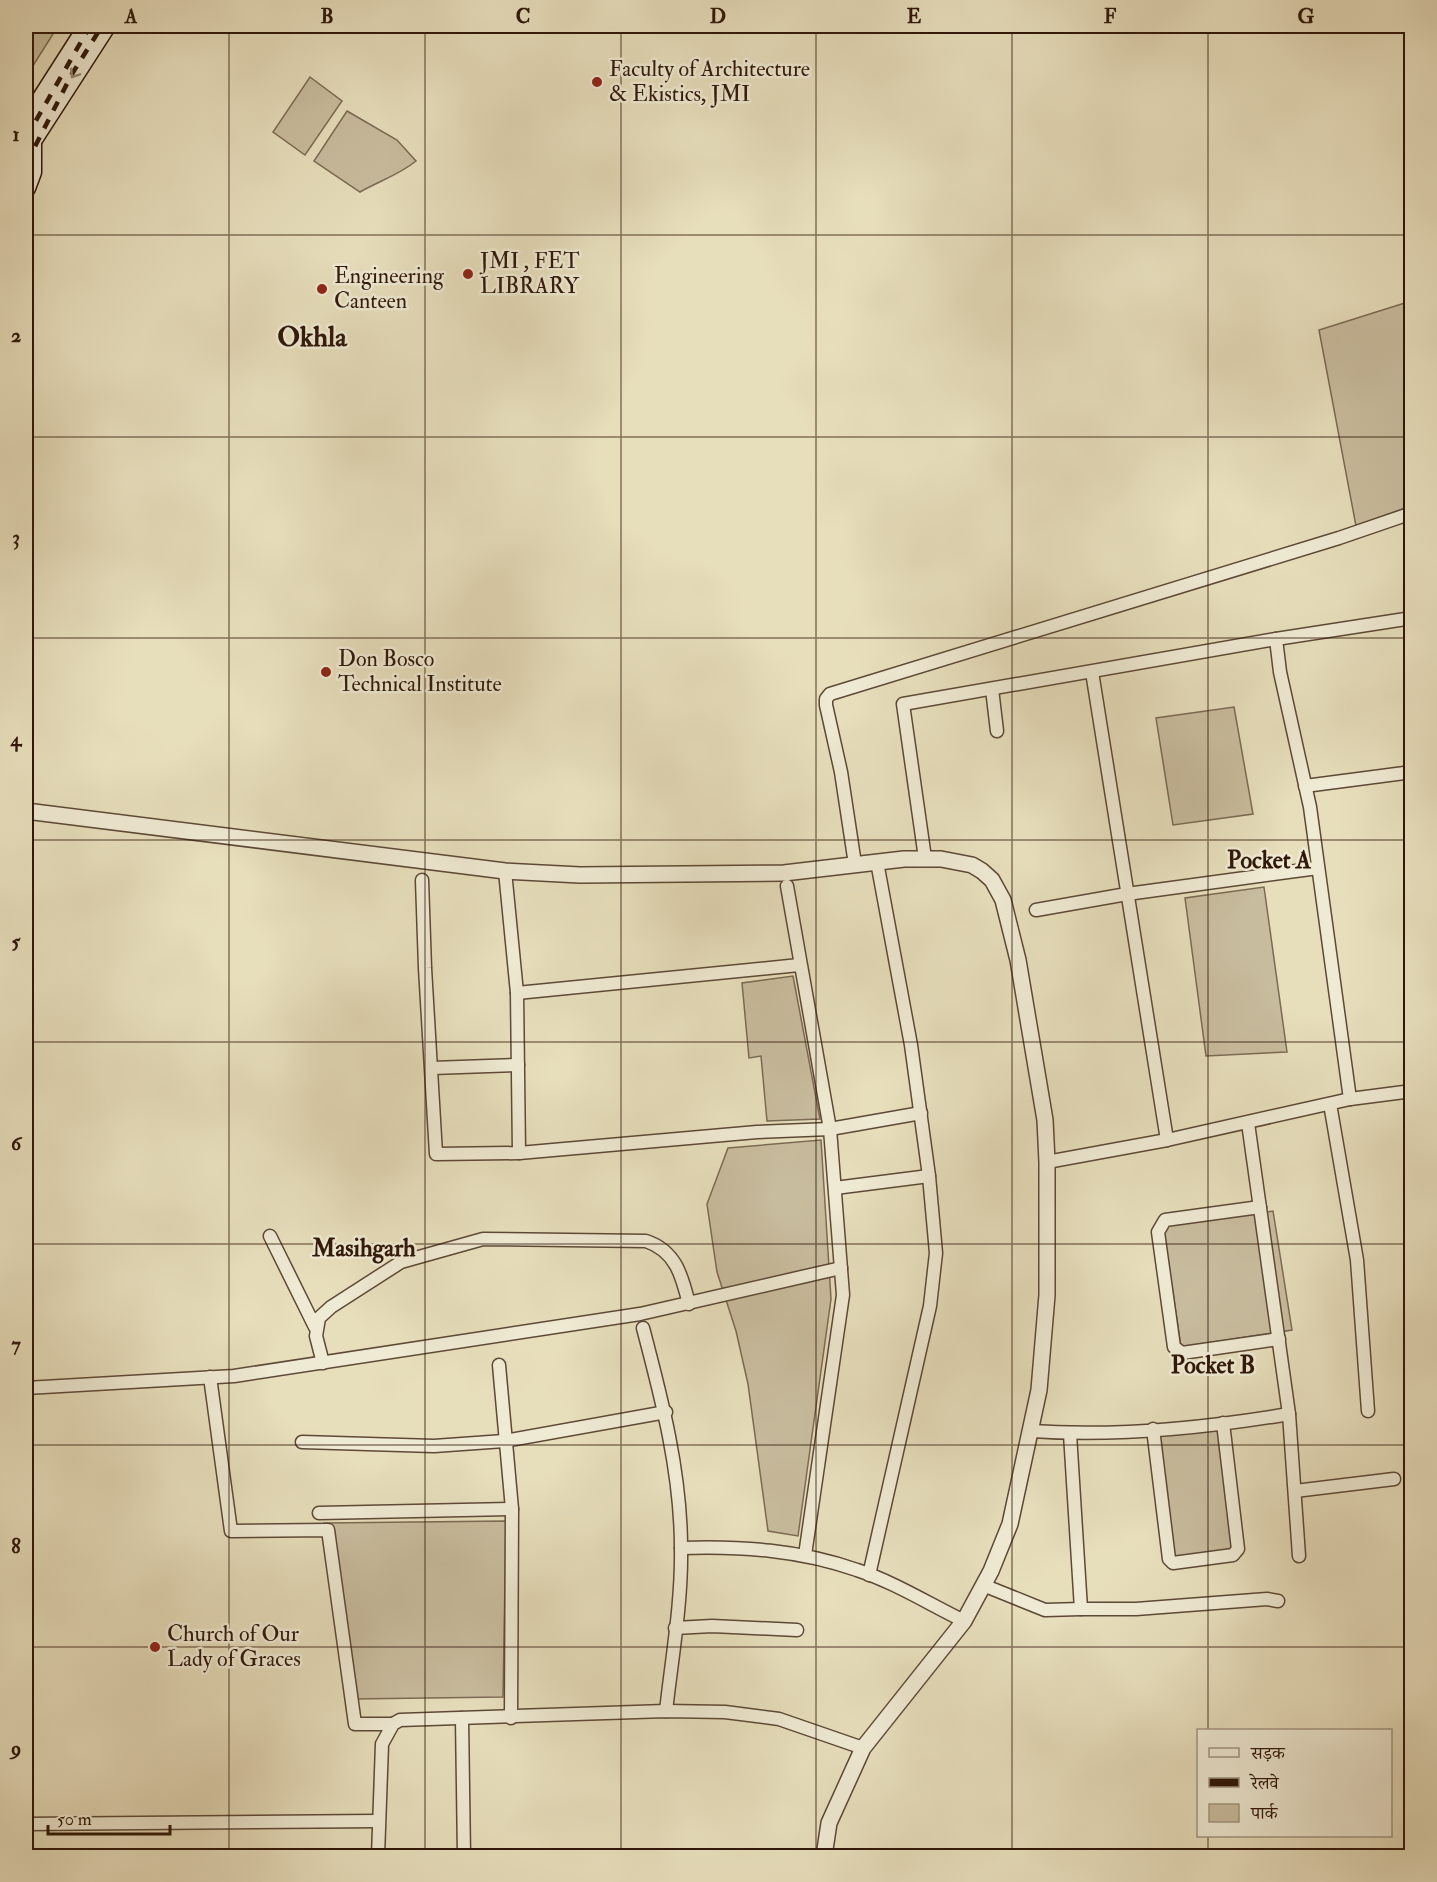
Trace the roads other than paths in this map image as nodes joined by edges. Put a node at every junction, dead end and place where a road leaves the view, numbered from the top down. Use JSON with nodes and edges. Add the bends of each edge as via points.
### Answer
{"nodes":[{"id":1,"x":87,"y":26,"type":"edge"},
{"id":2,"x":106,"y":26,"type":"edge"},
{"id":3,"x":27,"y":136,"type":"edge"},
{"id":4,"x":26,"y":188,"type":"edge"},
{"id":5,"x":1412,"y":513,"type":"edge"},
{"id":6,"x":1412,"y":618,"type":"edge"},
{"id":7,"x":1276,"y":639,"type":"junction"},
{"id":8,"x":1092,"y":672,"type":"junction"},
{"id":9,"x":992,"y":689,"type":"junction"},
{"id":10,"x":997,"y":731,"type":"dead end"},
{"id":11,"x":1412,"y":772,"type":"edge"},
{"id":12,"x":1305,"y":786,"type":"junction"},
{"id":13,"x":26,"y":812,"type":"edge"},
{"id":14,"x":925,"y":858,"type":"junction"},
{"id":15,"x":877,"y":862,"type":"junction"},
{"id":16,"x":855,"y":864,"type":"junction"},
{"id":17,"x":1318,"y":868,"type":"junction"},
{"id":18,"x":505,"y":871,"type":"junction"},
{"id":19,"x":423,"y":880,"type":"dead end"},
{"id":20,"x":787,"y":886,"type":"dead end"},
{"id":21,"x":1127,"y":894,"type":"junction"},
{"id":22,"x":1036,"y":910,"type":"dead end"},
{"id":23,"x":799,"y":965,"type":"junction"},
{"id":24,"x":517,"y":993,"type":"junction"},
{"id":25,"x":518,"y":1065,"type":"junction"},
{"id":26,"x":432,"y":1068,"type":"junction"},
{"id":27,"x":1412,"y":1091,"type":"edge"},
{"id":28,"x":1350,"y":1099,"type":"junction"},
{"id":29,"x":1330,"y":1104,"type":"junction"},
{"id":30,"x":921,"y":1113,"type":"junction"},
{"id":31,"x":1248,"y":1123,"type":"junction"},
{"id":32,"x":830,"y":1129,"type":"junction"},
{"id":33,"x":1167,"y":1140,"type":"junction"},
{"id":34,"x":519,"y":1153,"type":"junction"},
{"id":35,"x":1047,"y":1161,"type":"junction"},
{"id":36,"x":929,"y":1176,"type":"junction"},
{"id":37,"x":835,"y":1188,"type":"junction"},
{"id":38,"x":1260,"y":1207,"type":"junction"},
{"id":39,"x":270,"y":1236,"type":"dead end"},
{"id":40,"x":841,"y":1268,"type":"junction"},
{"id":41,"x":689,"y":1304,"type":"junction"},
{"id":42,"x":315,"y":1327,"type":"junction"},
{"id":43,"x":643,"y":1328,"type":"dead end"},
{"id":44,"x":1279,"y":1339,"type":"junction"},
{"id":45,"x":323,"y":1363,"type":"junction"},
{"id":46,"x":499,"y":1365,"type":"dead end"},
{"id":47,"x":210,"y":1377,"type":"junction"},
{"id":48,"x":26,"y":1388,"type":"edge"},
{"id":49,"x":1368,"y":1411,"type":"dead end"},
{"id":50,"x":666,"y":1412,"type":"junction"},
{"id":51,"x":1289,"y":1414,"type":"junction"},
{"id":52,"x":1223,"y":1423,"type":"junction"},
{"id":53,"x":1153,"y":1429,"type":"junction"},
{"id":54,"x":1031,"y":1431,"type":"junction"},
{"id":55,"x":1070,"y":1434,"type":"junction"},
{"id":56,"x":504,"y":1441,"type":"junction"},
{"id":57,"x":302,"y":1442,"type":"dead end"},
{"id":58,"x":1394,"y":1479,"type":"dead end"},
{"id":59,"x":1294,"y":1491,"type":"junction"},
{"id":60,"x":512,"y":1509,"type":"junction"},
{"id":61,"x":319,"y":1513,"type":"dead end"},
{"id":62,"x":681,"y":1548,"type":"junction"},
{"id":63,"x":805,"y":1555,"type":"junction"},
{"id":64,"x":1299,"y":1556,"type":"dead end"},
{"id":65,"x":868,"y":1575,"type":"junction"},
{"id":66,"x":983,"y":1585,"type":"junction"},
{"id":67,"x":1278,"y":1600,"type":"dead end"},
{"id":68,"x":1081,"y":1609,"type":"junction"},
{"id":69,"x":964,"y":1621,"type":"junction"},
{"id":70,"x":675,"y":1628,"type":"junction"},
{"id":71,"x":797,"y":1630,"type":"dead end"},
{"id":72,"x":666,"y":1711,"type":"junction"},
{"id":73,"x":462,"y":1718,"type":"junction"},
{"id":74,"x":511,"y":1718,"type":"junction"},
{"id":75,"x":393,"y":1724,"type":"junction"},
{"id":76,"x":862,"y":1748,"type":"junction"},
{"id":77,"x":378,"y":1821,"type":"junction"},
{"id":78,"x":26,"y":1824,"type":"edge"},
{"id":79,"x":378,"y":1857,"type":"edge"},
{"id":80,"x":464,"y":1857,"type":"edge"},
{"id":81,"x":824,"y":1857,"type":"edge"}],
"edges":[{"from":1,"to":3,"type":"main road"},
{"from":2,"to":3,"type":"main road","one_way":true},
{"from":3,"to":4,"type":"main road","via":[[32,172]]},
{"from":5,"to":16,"type":"street","via":[[830,694],[826,705]]},
{"from":6,"to":7,"type":"street"},
{"from":7,"to":8,"type":"street"},
{"from":7,"to":12,"type":"street"},
{"from":8,"to":9,"type":"street"},
{"from":8,"to":21,"type":"street"},
{"from":9,"to":10,"type":"street"},
{"from":9,"to":14,"type":"street","via":[[902,705]]},
{"from":11,"to":12,"type":"street"},
{"from":12,"to":17,"type":"street"},
{"from":13,"to":18,"type":"street"},
{"from":14,"to":15,"type":"street"},
{"from":14,"to":35,"type":"street","via":[[972,865],[992,880],[1003,900],[1020,971],[1045,1120]]},
{"from":15,"to":16,"type":"street"},
{"from":15,"to":30,"type":"street"},
{"from":16,"to":18,"type":"street","via":[[784,873],[580,875]]},
{"from":17,"to":21,"type":"street"},
{"from":17,"to":28,"type":"street"},
{"from":18,"to":24,"type":"street"},
{"from":19,"to":26,"type":"street"},
{"from":20,"to":23,"type":"street"},
{"from":21,"to":22,"type":"street"},
{"from":21,"to":33,"type":"street"},
{"from":23,"to":24,"type":"street"},
{"from":23,"to":32,"type":"street"},
{"from":24,"to":25,"type":"street"},
{"from":25,"to":26,"type":"street"},
{"from":25,"to":34,"type":"street"},
{"from":26,"to":34,"type":"street","via":[[436,1154]]},
{"from":27,"to":28,"type":"street"},
{"from":28,"to":29,"type":"street"},
{"from":29,"to":31,"type":"street"},
{"from":29,"to":49,"type":"street","via":[[1356,1260]]},
{"from":30,"to":32,"type":"street"},
{"from":30,"to":36,"type":"street"},
{"from":31,"to":33,"type":"street"},
{"from":31,"to":38,"type":"street"},
{"from":32,"to":34,"type":"street"},
{"from":32,"to":37,"type":"street"},
{"from":33,"to":35,"type":"street"},
{"from":35,"to":54,"type":"street","via":[[1047,1295],[1039,1390]]},
{"from":36,"to":37,"type":"street"},
{"from":36,"to":65,"type":"street","via":[[936,1253],[930,1306]]},
{"from":37,"to":40,"type":"street"},
{"from":38,"to":44,"type":"street"},
{"from":38,"to":44,"type":"street","via":[[1165,1221],[1158,1232],[1174,1347],[1182,1353]]},
{"from":39,"to":42,"type":"street"},
{"from":40,"to":41,"type":"street"},
{"from":40,"to":63,"type":"street","via":[[843,1295]]},
{"from":41,"to":42,"type":"street","via":[[675,1260],[661,1245],[646,1241],[483,1239],[438,1250],[385,1270],[331,1306]]},
{"from":41,"to":45,"type":"street"},
{"from":42,"to":45,"type":"street"},
{"from":43,"to":50,"type":"street"},
{"from":44,"to":51,"type":"street"},
{"from":45,"to":47,"type":"street"},
{"from":46,"to":56,"type":"street"},
{"from":47,"to":48,"type":"street"},
{"from":47,"to":75,"type":"street","via":[[231,1531],[328,1530],[355,1724]]},
{"from":50,"to":56,"type":"street"},
{"from":50,"to":62,"type":"street"},
{"from":51,"to":52,"type":"street"},
{"from":51,"to":59,"type":"street"},
{"from":52,"to":53,"type":"street"},
{"from":52,"to":53,"type":"street","via":[[1238,1549],[1233,1555],[1173,1563],[1169,1559]]},
{"from":53,"to":55,"type":"street"},
{"from":54,"to":55,"type":"street"},
{"from":54,"to":66,"type":"street","via":[[1010,1524]]},
{"from":55,"to":68,"type":"street"},
{"from":56,"to":57,"type":"street","via":[[434,1446]]},
{"from":56,"to":60,"type":"street"},
{"from":58,"to":59,"type":"street"},
{"from":59,"to":64,"type":"street"},
{"from":60,"to":61,"type":"street"},
{"from":60,"to":74,"type":"street"},
{"from":62,"to":63,"type":"street","via":[[732,1546]]},
{"from":62,"to":70,"type":"street"},
{"from":63,"to":65,"type":"street"},
{"from":65,"to":69,"type":"street"},
{"from":66,"to":68,"type":"street","via":[[1045,1610]]},
{"from":66,"to":69,"type":"street"},
{"from":67,"to":68,"type":"street"},
{"from":69,"to":76,"type":"street"},
{"from":70,"to":71,"type":"street"},
{"from":70,"to":72,"type":"street"},
{"from":72,"to":74,"type":"street"},
{"from":72,"to":76,"type":"street","via":[[725,1712],[779,1719]]},
{"from":73,"to":74,"type":"street"},
{"from":73,"to":75,"type":"street","via":[[400,1720]]},
{"from":73,"to":80,"type":"street"},
{"from":75,"to":77,"type":"street","via":[[382,1744]]},
{"from":76,"to":81,"type":"street","via":[[829,1823]]},
{"from":77,"to":78,"type":"street"},
{"from":77,"to":79,"type":"street"}]}
